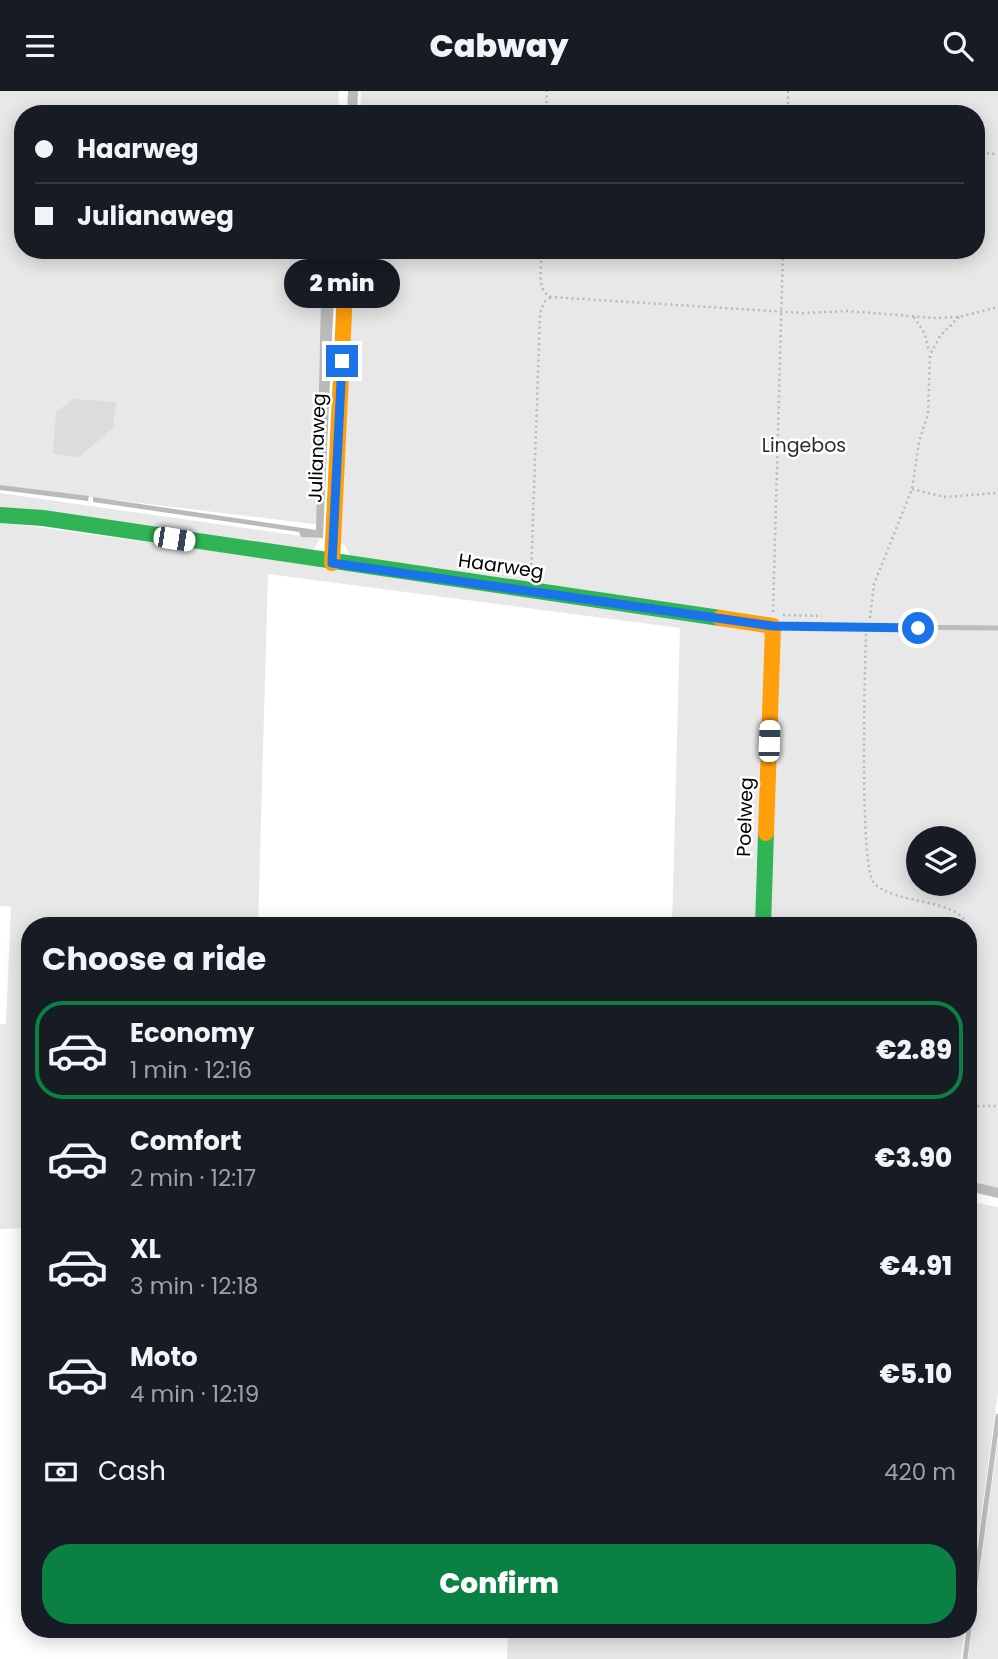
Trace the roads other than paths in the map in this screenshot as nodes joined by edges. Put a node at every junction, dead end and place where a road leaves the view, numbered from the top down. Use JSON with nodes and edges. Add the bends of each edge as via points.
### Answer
{"nodes":[{"id":1,"x":347,"y":259,"type":"edge"},
{"id":2,"x":0,"y":515,"type":"edge"},
{"id":3,"x":332,"y":563,"type":"junction"},
{"id":4,"x":773,"y":626,"type":"junction"},
{"id":5,"x":998,"y":628,"type":"edge"},
{"id":6,"x":763,"y":917,"type":"edge"},
{"id":7,"x":977,"y":1189,"type":"edge"},
{"id":8,"x":998,"y":1193,"type":"edge"},
{"id":9,"x":998,"y":1416,"type":"edge"},
{"id":10,"x":977,"y":1571,"type":"edge"},
{"id":11,"x":968,"y":1638,"type":"edge"},
{"id":12,"x":965,"y":1659,"type":"edge"}],
"edges":[{"from":1,"to":3,"type":"street","name":"Julianaweg"},
{"from":2,"to":3,"type":"street","name":"Haarweg"},
{"from":3,"to":4,"type":"street","name":"Haarweg"},
{"from":4,"to":5,"type":"lane","name":"Haarweg"},
{"from":4,"to":6,"type":"street","name":"Poelweg"},
{"from":7,"to":8,"type":"street"},
{"from":9,"to":10,"type":"lane"},
{"from":11,"to":12,"type":"lane"}]}
